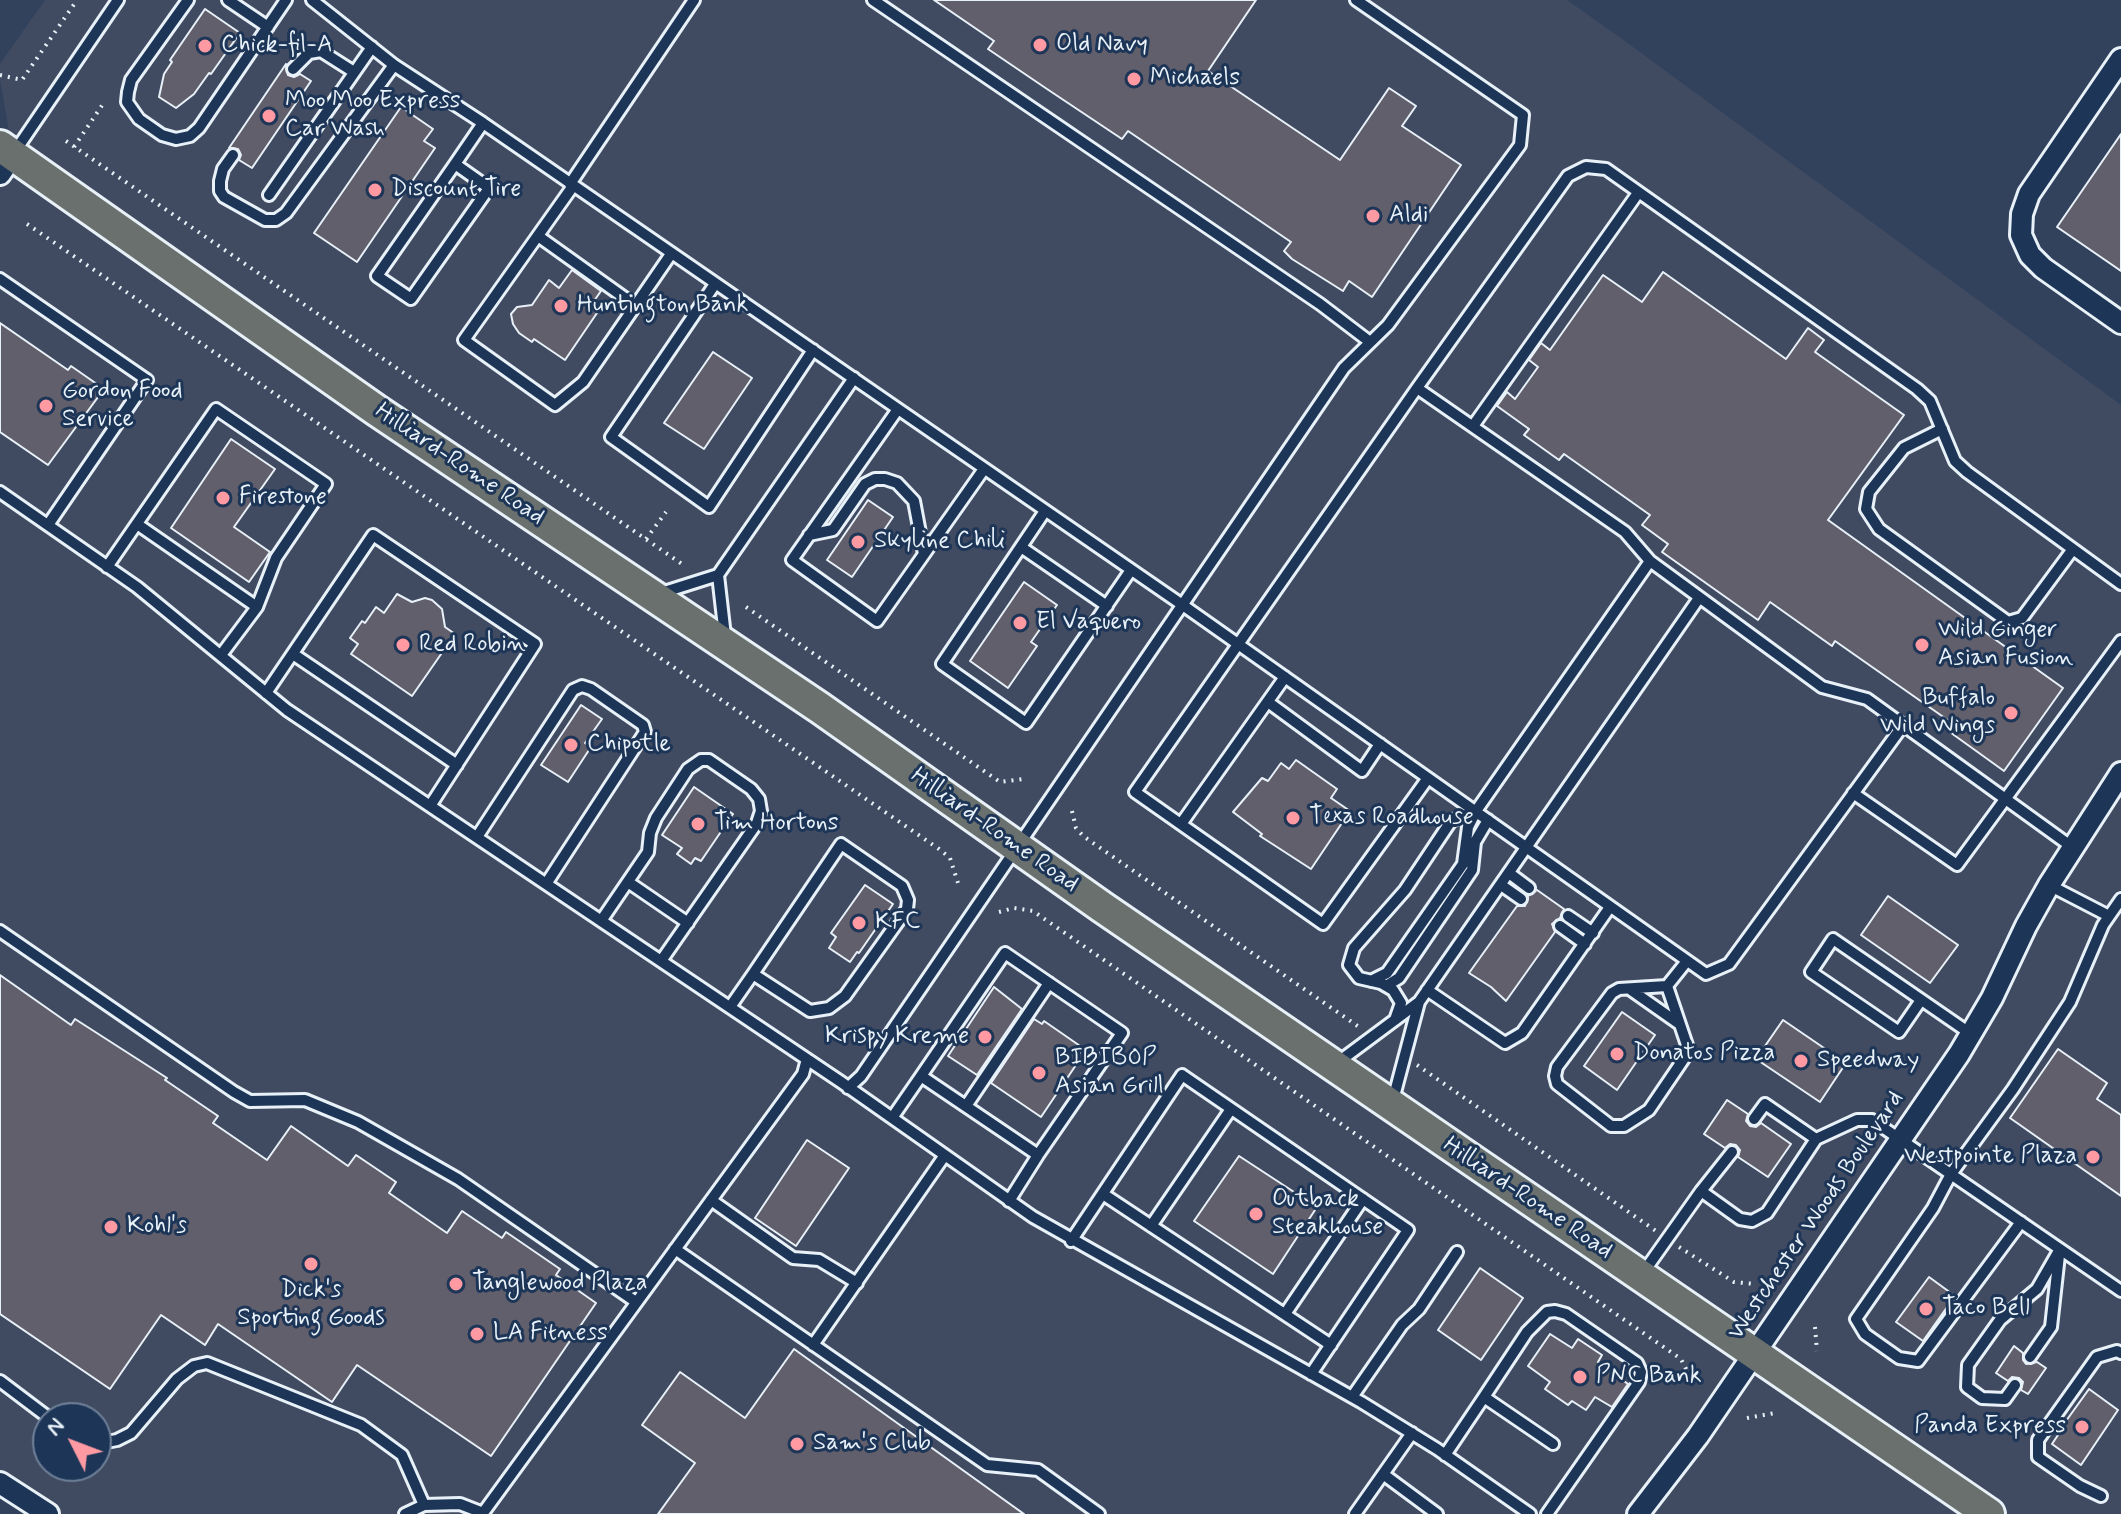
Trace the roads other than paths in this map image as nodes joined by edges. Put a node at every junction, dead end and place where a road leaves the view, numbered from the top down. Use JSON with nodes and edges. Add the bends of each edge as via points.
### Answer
{"nodes":[{"id":1,"x":118,"y":0,"type":"edge"},
{"id":2,"x":188,"y":0,"type":"edge"},
{"id":3,"x":228,"y":0,"type":"edge"},
{"id":4,"x":286,"y":0,"type":"edge"},
{"id":5,"x":312,"y":0,"type":"edge"},
{"id":6,"x":694,"y":0,"type":"edge"},
{"id":7,"x":873,"y":0,"type":"edge"},
{"id":8,"x":1356,"y":0,"type":"edge"},
{"id":9,"x":268,"y":27,"type":"junction"},
{"id":10,"x":372,"y":47,"type":"junction"},
{"id":11,"x":2121,"y":59,"type":"edge"},
{"id":12,"x":394,"y":65,"type":"junction"},
{"id":13,"x":293,"y":69,"type":"dead end"},
{"id":14,"x":354,"y":72,"type":"junction"},
{"id":15,"x":483,"y":123,"type":"junction"},
{"id":16,"x":233,"y":155,"type":"dead end"},
{"id":17,"x":4,"y":158,"type":"edge"},
{"id":18,"x":455,"y":164,"type":"junction"},
{"id":19,"x":572,"y":185,"type":"junction"},
{"id":20,"x":1638,"y":193,"type":"junction"},
{"id":21,"x":269,"y":195,"type":"dead end"},
{"id":22,"x":538,"y":236,"type":"junction"},
{"id":23,"x":671,"y":254,"type":"junction"},
{"id":24,"x":0,"y":279,"type":"edge"},
{"id":25,"x":715,"y":284,"type":"junction"},
{"id":26,"x":636,"y":306,"type":"junction"},
{"id":27,"x":2121,"y":323,"type":"edge"},
{"id":28,"x":1370,"y":342,"type":"junction"},
{"id":29,"x":813,"y":350,"type":"junction"},
{"id":30,"x":854,"y":378,"type":"junction"},
{"id":31,"x":1417,"y":388,"type":"junction"},
{"id":32,"x":898,"y":409,"type":"junction"},
{"id":33,"x":1473,"y":426,"type":"junction"},
{"id":34,"x":1942,"y":429,"type":"junction"},
{"id":35,"x":984,"y":469,"type":"junction"},
{"id":36,"x":0,"y":492,"type":"edge"},
{"id":37,"x":1045,"y":511,"type":"junction"},
{"id":38,"x":137,"y":524,"type":"junction"},
{"id":39,"x":48,"y":525,"type":"junction"},
{"id":40,"x":809,"y":535,"type":"junction"},
{"id":41,"x":1021,"y":547,"type":"junction"},
{"id":42,"x":2073,"y":549,"type":"junction"},
{"id":43,"x":924,"y":554,"type":"junction"},
{"id":44,"x":1650,"y":561,"type":"junction"},
{"id":45,"x":107,"y":567,"type":"junction"},
{"id":46,"x":1131,"y":570,"type":"junction"},
{"id":47,"x":718,"y":575,"type":"junction"},
{"id":48,"x":2121,"y":584,"type":"edge"},
{"id":49,"x":653,"y":596,"type":"junction"},
{"id":50,"x":1699,"y":598,"type":"junction"},
{"id":51,"x":1107,"y":606,"type":"junction"},
{"id":52,"x":1184,"y":606,"type":"junction"},
{"id":53,"x":257,"y":607,"type":"junction"},
{"id":54,"x":2121,"y":641,"type":"edge"},
{"id":55,"x":726,"y":645,"type":"junction"},
{"id":56,"x":1239,"y":645,"type":"junction"},
{"id":57,"x":293,"y":654,"type":"junction"},
{"id":58,"x":221,"y":655,"type":"junction"},
{"id":59,"x":1285,"y":677,"type":"junction"},
{"id":60,"x":266,"y":693,"type":"junction"},
{"id":61,"x":1268,"y":702,"type":"junction"},
{"id":62,"x":1904,"y":724,"type":"junction"},
{"id":63,"x":1380,"y":744,"type":"junction"},
{"id":64,"x":457,"y":765,"type":"junction"},
{"id":65,"x":2121,"y":773,"type":"edge"},
{"id":66,"x":1428,"y":778,"type":"junction"},
{"id":67,"x":1853,"y":793,"type":"junction"},
{"id":68,"x":2006,"y":799,"type":"junction"},
{"id":69,"x":430,"y":806,"type":"junction"},
{"id":70,"x":1476,"y":811,"type":"junction"},
{"id":71,"x":1488,"y":820,"type":"junction"},
{"id":72,"x":1181,"y":824,"type":"junction"},
{"id":73,"x":477,"y":837,"type":"junction"},
{"id":74,"x":1017,"y":847,"type":"junction"},
{"id":75,"x":1527,"y":847,"type":"junction"},
{"id":76,"x":2072,"y":847,"type":"junction"},
{"id":77,"x":1509,"y":873,"type":"junction"},
{"id":78,"x":628,"y":882,"type":"junction"},
{"id":79,"x":546,"y":884,"type":"junction"},
{"id":80,"x":1501,"y":885,"type":"junction"},
{"id":81,"x":2049,"y":885,"type":"junction"},
{"id":82,"x":1529,"y":888,"type":"dead end"},
{"id":83,"x":1521,"y":899,"type":"dead end"},
{"id":84,"x":2121,"y":899,"type":"edge"},
{"id":85,"x":1610,"y":907,"type":"junction"},
{"id":86,"x":1568,"y":916,"type":"dead end"},
{"id":87,"x":2109,"y":916,"type":"junction"},
{"id":88,"x":601,"y":921,"type":"junction"},
{"id":89,"x":688,"y":923,"type":"junction"},
{"id":90,"x":1560,"y":926,"type":"dead end"},
{"id":91,"x":0,"y":931,"type":"edge"},
{"id":92,"x":1593,"y":933,"type":"junction"},
{"id":93,"x":1585,"y":944,"type":"junction"},
{"id":94,"x":661,"y":961,"type":"junction"},
{"id":95,"x":1687,"y":961,"type":"junction"},
{"id":96,"x":753,"y":974,"type":"junction"},
{"id":97,"x":1371,"y":981,"type":"junction"},
{"id":98,"x":1049,"y":983,"type":"junction"},
{"id":99,"x":1386,"y":986,"type":"junction"},
{"id":100,"x":1667,"y":986,"type":"junction"},
{"id":101,"x":1427,"y":990,"type":"junction"},
{"id":102,"x":1631,"y":990,"type":"junction"},
{"id":103,"x":1921,"y":1000,"type":"junction"},
{"id":104,"x":1419,"y":1002,"type":"junction"},
{"id":105,"x":730,"y":1007,"type":"junction"},
{"id":106,"x":1394,"y":1021,"type":"junction"},
{"id":107,"x":1680,"y":1024,"type":"junction"},
{"id":108,"x":1971,"y":1034,"type":"junction"},
{"id":109,"x":807,"y":1059,"type":"junction"},
{"id":110,"x":1334,"y":1065,"type":"junction"},
{"id":111,"x":921,"y":1076,"type":"junction"},
{"id":112,"x":848,"y":1088,"type":"junction"},
{"id":113,"x":966,"y":1106,"type":"junction"},
{"id":114,"x":1391,"y":1106,"type":"junction"},
{"id":115,"x":1231,"y":1109,"type":"junction"},
{"id":116,"x":892,"y":1118,"type":"junction"},
{"id":117,"x":1754,"y":1119,"type":"dead end"},
{"id":118,"x":1816,"y":1139,"type":"junction"},
{"id":119,"x":1902,"y":1139,"type":"junction"},
{"id":120,"x":1732,"y":1152,"type":"dead end"},
{"id":121,"x":945,"y":1155,"type":"junction"},
{"id":122,"x":1038,"y":1155,"type":"junction"},
{"id":123,"x":1951,"y":1174,"type":"junction"},
{"id":124,"x":1701,"y":1191,"type":"junction"},
{"id":125,"x":1103,"y":1194,"type":"junction"},
{"id":126,"x":1363,"y":1199,"type":"junction"},
{"id":127,"x":711,"y":1200,"type":"junction"},
{"id":128,"x":1009,"y":1201,"type":"junction"},
{"id":129,"x":2021,"y":1222,"type":"junction"},
{"id":130,"x":1151,"y":1226,"type":"junction"},
{"id":131,"x":1071,"y":1241,"type":"junction"},
{"id":132,"x":675,"y":1249,"type":"junction"},
{"id":133,"x":2060,"y":1249,"type":"junction"},
{"id":134,"x":1457,"y":1252,"type":"dead end"},
{"id":135,"x":1641,"y":1277,"type":"junction"},
{"id":136,"x":857,"y":1283,"type":"junction"},
{"id":137,"x":2121,"y":1291,"type":"edge"},
{"id":138,"x":636,"y":1302,"type":"junction"},
{"id":139,"x":1285,"y":1314,"type":"junction"},
{"id":140,"x":813,"y":1345,"type":"junction"},
{"id":141,"x":1331,"y":1345,"type":"junction"},
{"id":142,"x":2121,"y":1353,"type":"edge"},
{"id":143,"x":1754,"y":1354,"type":"junction"},
{"id":144,"x":2030,"y":1357,"type":"dead end"},
{"id":145,"x":1311,"y":1374,"type":"junction"},
{"id":146,"x":0,"y":1381,"type":"edge"},
{"id":147,"x":2015,"y":1385,"type":"dead end"},
{"id":148,"x":1352,"y":1397,"type":"junction"},
{"id":149,"x":1484,"y":1397,"type":"junction"},
{"id":150,"x":32,"y":1405,"type":"edge"},
{"id":151,"x":1412,"y":1433,"type":"junction"},
{"id":152,"x":112,"y":1441,"type":"edge"},
{"id":153,"x":1553,"y":1444,"type":"dead end"},
{"id":154,"x":1445,"y":1455,"type":"junction"},
{"id":155,"x":1383,"y":1474,"type":"junction"},
{"id":156,"x":0,"y":1483,"type":"edge"},
{"id":157,"x":2101,"y":1496,"type":"dead end"},
{"id":158,"x":424,"y":1505,"type":"junction"},
{"id":159,"x":48,"y":1514,"type":"edge"},
{"id":160,"x":405,"y":1514,"type":"edge"},
{"id":161,"x":483,"y":1514,"type":"edge"},
{"id":162,"x":1099,"y":1514,"type":"edge"},
{"id":163,"x":1355,"y":1514,"type":"edge"},
{"id":164,"x":1437,"y":1514,"type":"edge"},
{"id":165,"x":1530,"y":1514,"type":"edge"},
{"id":166,"x":1547,"y":1514,"type":"edge"},
{"id":167,"x":1638,"y":1514,"type":"edge"},
{"id":168,"x":1989,"y":1514,"type":"edge"}],
"edges":[{"from":1,"to":17,"type":"lane"},
{"from":2,"to":9,"type":"lane","via":[[131,80],[128,92],[127,102],[139,119],[162,135],[176,139],[199,128]]},
{"from":3,"to":9,"type":"lane"},
{"from":4,"to":9,"type":"lane"},
{"from":5,"to":10,"type":"lane"},
{"from":6,"to":19,"type":"lane"},
{"from":7,"to":28,"type":"lane"},
{"from":8,"to":28,"type":"lane","via":[[1523,115],[1520,145],[1388,325]]},
{"from":10,"to":12,"type":"lane"},
{"from":10,"to":14,"type":"lane"},
{"from":11,"to":27,"type":"street","via":[[2029,194],[2021,235],[2043,268]]},
{"from":12,"to":15,"type":"lane"},
{"from":12,"to":16,"type":"lane","via":[[276,220],[265,220],[220,191],[223,169]]},
{"from":13,"to":14,"type":"lane","via":[[309,53],[321,51]]},
{"from":14,"to":21,"type":"lane"},
{"from":15,"to":18,"type":"lane"},
{"from":15,"to":19,"type":"lane"},
{"from":17,"to":49,"type":"main road","name":"Hilliard-Rome Road"},
{"from":18,"to":18,"type":"lane","via":[[489,188],[411,299],[377,276]]},
{"from":19,"to":22,"type":"lane"},
{"from":19,"to":23,"type":"lane"},
{"from":20,"to":31,"type":"lane","via":[[1606,169],[1586,167],[1568,176]]},
{"from":20,"to":33,"type":"lane"},
{"from":20,"to":34,"type":"lane","via":[[1917,389],[1930,401]]},
{"from":22,"to":26,"type":"lane"},
{"from":22,"to":26,"type":"lane","via":[[464,340],[555,405],[583,382]]},
{"from":23,"to":25,"type":"lane"},
{"from":23,"to":26,"type":"lane"},
{"from":24,"to":39,"type":"lane","via":[[147,380]]},
{"from":25,"to":29,"type":"lane"},
{"from":25,"to":29,"type":"lane","via":[[611,437],[709,507]]},
{"from":28,"to":52,"type":"lane","via":[[1344,368]]},
{"from":29,"to":30,"type":"lane"},
{"from":30,"to":32,"type":"lane"},
{"from":30,"to":47,"type":"lane"},
{"from":31,"to":33,"type":"lane"},
{"from":31,"to":56,"type":"lane"},
{"from":32,"to":35,"type":"lane"},
{"from":32,"to":40,"type":"lane"},
{"from":33,"to":44,"type":"lane","via":[[1625,532]]},
{"from":34,"to":42,"type":"lane","via":[[1955,461],[1967,472]]},
{"from":34,"to":42,"type":"lane","via":[[1904,448],[1869,492],[1866,509],[1879,529],[2008,622],[2022,618]]},
{"from":35,"to":37,"type":"lane"},
{"from":35,"to":43,"type":"lane"},
{"from":36,"to":39,"type":"lane"},
{"from":37,"to":41,"type":"lane"},
{"from":37,"to":46,"type":"lane"},
{"from":38,"to":45,"type":"lane"},
{"from":38,"to":53,"type":"lane"},
{"from":38,"to":53,"type":"lane","via":[[216,409],[326,484],[276,558]]},
{"from":39,"to":45,"type":"lane"},
{"from":40,"to":43,"type":"lane","via":[[833,530],[865,484],[885,479],[897,483],[914,501]]},
{"from":40,"to":43,"type":"lane","via":[[792,560],[877,621]]},
{"from":41,"to":51,"type":"lane"},
{"from":41,"to":51,"type":"lane","via":[[942,664],[1026,723]]},
{"from":42,"to":48,"type":"lane"},
{"from":44,"to":50,"type":"lane"},
{"from":44,"to":70,"type":"lane"},
{"from":45,"to":58,"type":"lane"},
{"from":46,"to":51,"type":"lane"},
{"from":46,"to":52,"type":"lane"},
{"from":47,"to":49,"type":"lane"},
{"from":47,"to":55,"type":"lane"},
{"from":49,"to":55,"type":"main road","name":"Hilliard-Rome Road"},
{"from":50,"to":62,"type":"lane","via":[[1822,687],[1867,699]]},
{"from":50,"to":75,"type":"lane"},
{"from":52,"to":56,"type":"lane"},
{"from":52,"to":74,"type":"lane"},
{"from":53,"to":58,"type":"lane"},
{"from":54,"to":68,"type":"lane"},
{"from":55,"to":74,"type":"main road","name":"Hilliard-Rome Road"},
{"from":56,"to":59,"type":"lane"},
{"from":56,"to":72,"type":"lane","via":[[1135,792]]},
{"from":57,"to":60,"type":"lane"},
{"from":57,"to":64,"type":"lane"},
{"from":57,"to":64,"type":"lane","via":[[373,535],[535,644]]},
{"from":58,"to":60,"type":"lane"},
{"from":59,"to":61,"type":"lane"},
{"from":59,"to":63,"type":"lane"},
{"from":60,"to":69,"type":"lane"},
{"from":61,"to":63,"type":"lane","via":[[1362,771]]},
{"from":61,"to":72,"type":"lane"},
{"from":62,"to":67,"type":"lane"},
{"from":62,"to":68,"type":"lane"},
{"from":63,"to":66,"type":"lane"},
{"from":64,"to":69,"type":"lane"},
{"from":65,"to":76,"type":"street","name":"Westchester Woods Boulevard"},
{"from":66,"to":70,"type":"lane"},
{"from":66,"to":72,"type":"lane","via":[[1323,924]]},
{"from":67,"to":68,"type":"lane","via":[[1957,865]]},
{"from":67,"to":95,"type":"lane","via":[[1729,964],[1706,974]]},
{"from":68,"to":76,"type":"lane"},
{"from":69,"to":73,"type":"lane"},
{"from":70,"to":71,"type":"lane"},
{"from":70,"to":97,"type":"lane","via":[[1463,864],[1387,973]]},
{"from":70,"to":97,"type":"lane","via":[[1451,821],[1405,890],[1354,948],[1349,965],[1359,978]]},
{"from":71,"to":75,"type":"lane"},
{"from":71,"to":99,"type":"lane","via":[[1475,842],[1472,870],[1399,978]]},
{"from":73,"to":79,"type":"lane"},
{"from":73,"to":79,"type":"lane","via":[[573,690],[591,689],[643,725],[645,732]]},
{"from":74,"to":110,"type":"main road","name":"Hilliard-Rome Road"},
{"from":74,"to":112,"type":"lane"},
{"from":75,"to":77,"type":"lane"},
{"from":75,"to":85,"type":"lane"},
{"from":76,"to":81,"type":"street","name":"Westchester Woods Boulevard"},
{"from":77,"to":80,"type":"lane"},
{"from":77,"to":82,"type":"lane"},
{"from":78,"to":88,"type":"lane"},
{"from":78,"to":89,"type":"lane"},
{"from":78,"to":89,"type":"lane","via":[[648,852],[656,818],[688,769],[709,760],[730,774],[751,789],[761,811]]},
{"from":79,"to":88,"type":"lane"},
{"from":80,"to":83,"type":"lane"},
{"from":80,"to":101,"type":"lane"},
{"from":81,"to":87,"type":"lane"},
{"from":81,"to":108,"type":"street","name":"Westchester Woods Boulevard"},
{"from":84,"to":87,"type":"lane"},
{"from":85,"to":92,"type":"lane"},
{"from":85,"to":95,"type":"lane"},
{"from":86,"to":92,"type":"lane"},
{"from":87,"to":123,"type":"lane","via":[[2070,1002]]},
{"from":88,"to":94,"type":"lane"},
{"from":89,"to":94,"type":"lane"},
{"from":90,"to":93,"type":"lane"},
{"from":91,"to":138,"type":"lane","via":[[234,1092],[250,1101],[305,1100],[358,1122],[458,1179]]},
{"from":92,"to":93,"type":"lane"},
{"from":93,"to":101,"type":"lane","via":[[1522,1033],[1505,1043]]},
{"from":94,"to":105,"type":"lane"},
{"from":95,"to":100,"type":"lane"},
{"from":96,"to":96,"type":"lane","via":[[810,1011],[829,1008],[845,996],[907,909],[902,886],[841,844]]},
{"from":96,"to":105,"type":"lane"},
{"from":97,"to":99,"type":"lane"},
{"from":98,"to":111,"type":"lane","via":[[1005,953]]},
{"from":98,"to":113,"type":"lane"},
{"from":98,"to":122,"type":"lane","via":[[1122,1033]]},
{"from":99,"to":106,"type":"lane","via":[[1401,1003]]},
{"from":100,"to":102,"type":"lane"},
{"from":100,"to":107,"type":"lane"},
{"from":101,"to":104,"type":"lane"},
{"from":102,"to":107,"type":"lane"},
{"from":102,"to":107,"type":"lane","via":[[1619,989],[1602,1002],[1555,1076],[1564,1091],[1611,1126],[1624,1126],[1649,1110],[1689,1051]]},
{"from":103,"to":103,"type":"lane","via":[[1899,1032],[1811,972],[1833,939]]},
{"from":103,"to":108,"type":"lane"},
{"from":104,"to":106,"type":"lane"},
{"from":104,"to":114,"type":"lane"},
{"from":105,"to":109,"type":"lane"},
{"from":106,"to":110,"type":"lane"},
{"from":108,"to":119,"type":"street","name":"Westchester Woods Boulevard"},
{"from":109,"to":112,"type":"lane"},
{"from":109,"to":127,"type":"lane","via":[[803,1074]]},
{"from":110,"to":114,"type":"main road","name":"Hilliard-Rome Road"},
{"from":111,"to":113,"type":"lane"},
{"from":111,"to":116,"type":"lane"},
{"from":112,"to":116,"type":"lane"},
{"from":113,"to":122,"type":"lane"},
{"from":114,"to":135,"type":"main road","name":"Hilliard-Rome Road"},
{"from":115,"to":125,"type":"lane","via":[[1182,1075]]},
{"from":115,"to":126,"type":"lane"},
{"from":115,"to":130,"type":"lane"},
{"from":116,"to":121,"type":"lane"},
{"from":117,"to":118,"type":"lane","via":[[1765,1104]]},
{"from":118,"to":119,"type":"lane","via":[[1857,1120],[1872,1120]]},
{"from":118,"to":124,"type":"lane","via":[[1767,1213],[1752,1221],[1740,1219]]},
{"from":119,"to":123,"type":"lane"},
{"from":119,"to":143,"type":"street","name":"Westchester Woods Boulevard"},
{"from":120,"to":124,"type":"lane"},
{"from":121,"to":128,"type":"lane"},
{"from":121,"to":136,"type":"lane"},
{"from":122,"to":128,"type":"lane"},
{"from":123,"to":129,"type":"lane"},
{"from":123,"to":129,"type":"lane","via":[[1856,1319],[1865,1334],[1899,1358],[1918,1361]]},
{"from":124,"to":135,"type":"lane"},
{"from":125,"to":130,"type":"lane"},
{"from":125,"to":131,"type":"lane"},
{"from":126,"to":139,"type":"lane"},
{"from":126,"to":141,"type":"lane","via":[[1408,1230]]},
{"from":127,"to":132,"type":"lane"},
{"from":127,"to":136,"type":"lane","via":[[793,1258],[819,1260]]},
{"from":128,"to":131,"type":"lane"},
{"from":129,"to":133,"type":"lane"},
{"from":130,"to":139,"type":"lane"},
{"from":131,"to":145,"type":"lane"},
{"from":132,"to":138,"type":"lane"},
{"from":132,"to":140,"type":"lane"},
{"from":133,"to":137,"type":"lane"},
{"from":133,"to":144,"type":"lane","via":[[2051,1327]]},
{"from":133,"to":147,"type":"lane","via":[[2037,1289],[2000,1320],[1968,1365],[1967,1387],[1982,1398],[2005,1399]]},
{"from":134,"to":148,"type":"lane"},
{"from":135,"to":143,"type":"main road","name":"Hilliard-Rome Road"},
{"from":136,"to":140,"type":"lane"},
{"from":138,"to":161,"type":"lane"},
{"from":139,"to":141,"type":"lane"},
{"from":140,"to":162,"type":"lane","via":[[987,1465],[1038,1470]]},
{"from":141,"to":145,"type":"lane"},
{"from":142,"to":157,"type":"lane","via":[[2097,1357],[2038,1440],[2038,1457]]},
{"from":143,"to":167,"type":"street","name":"Westchester Woods Boulevard"},
{"from":143,"to":168,"type":"main road","name":"Hilliard-Rome Road"},
{"from":145,"to":148,"type":"lane"},
{"from":146,"to":150,"type":"lane"},
{"from":148,"to":151,"type":"lane"},
{"from":149,"to":153,"type":"lane"},
{"from":149,"to":154,"type":"lane"},
{"from":149,"to":166,"type":"lane","via":[[1527,1332],[1547,1312],[1566,1314],[1637,1363],[1639,1382]]},
{"from":151,"to":154,"type":"lane"},
{"from":151,"to":155,"type":"lane"},
{"from":152,"to":158,"type":"lane","via":[[131,1433],[177,1379],[207,1363],[370,1431],[402,1455]]},
{"from":154,"to":165,"type":"lane"},
{"from":155,"to":163,"type":"lane"},
{"from":155,"to":164,"type":"lane"},
{"from":156,"to":159,"type":"street"},
{"from":158,"to":160,"type":"lane"},
{"from":158,"to":161,"type":"lane","via":[[460,1504]]}]}
